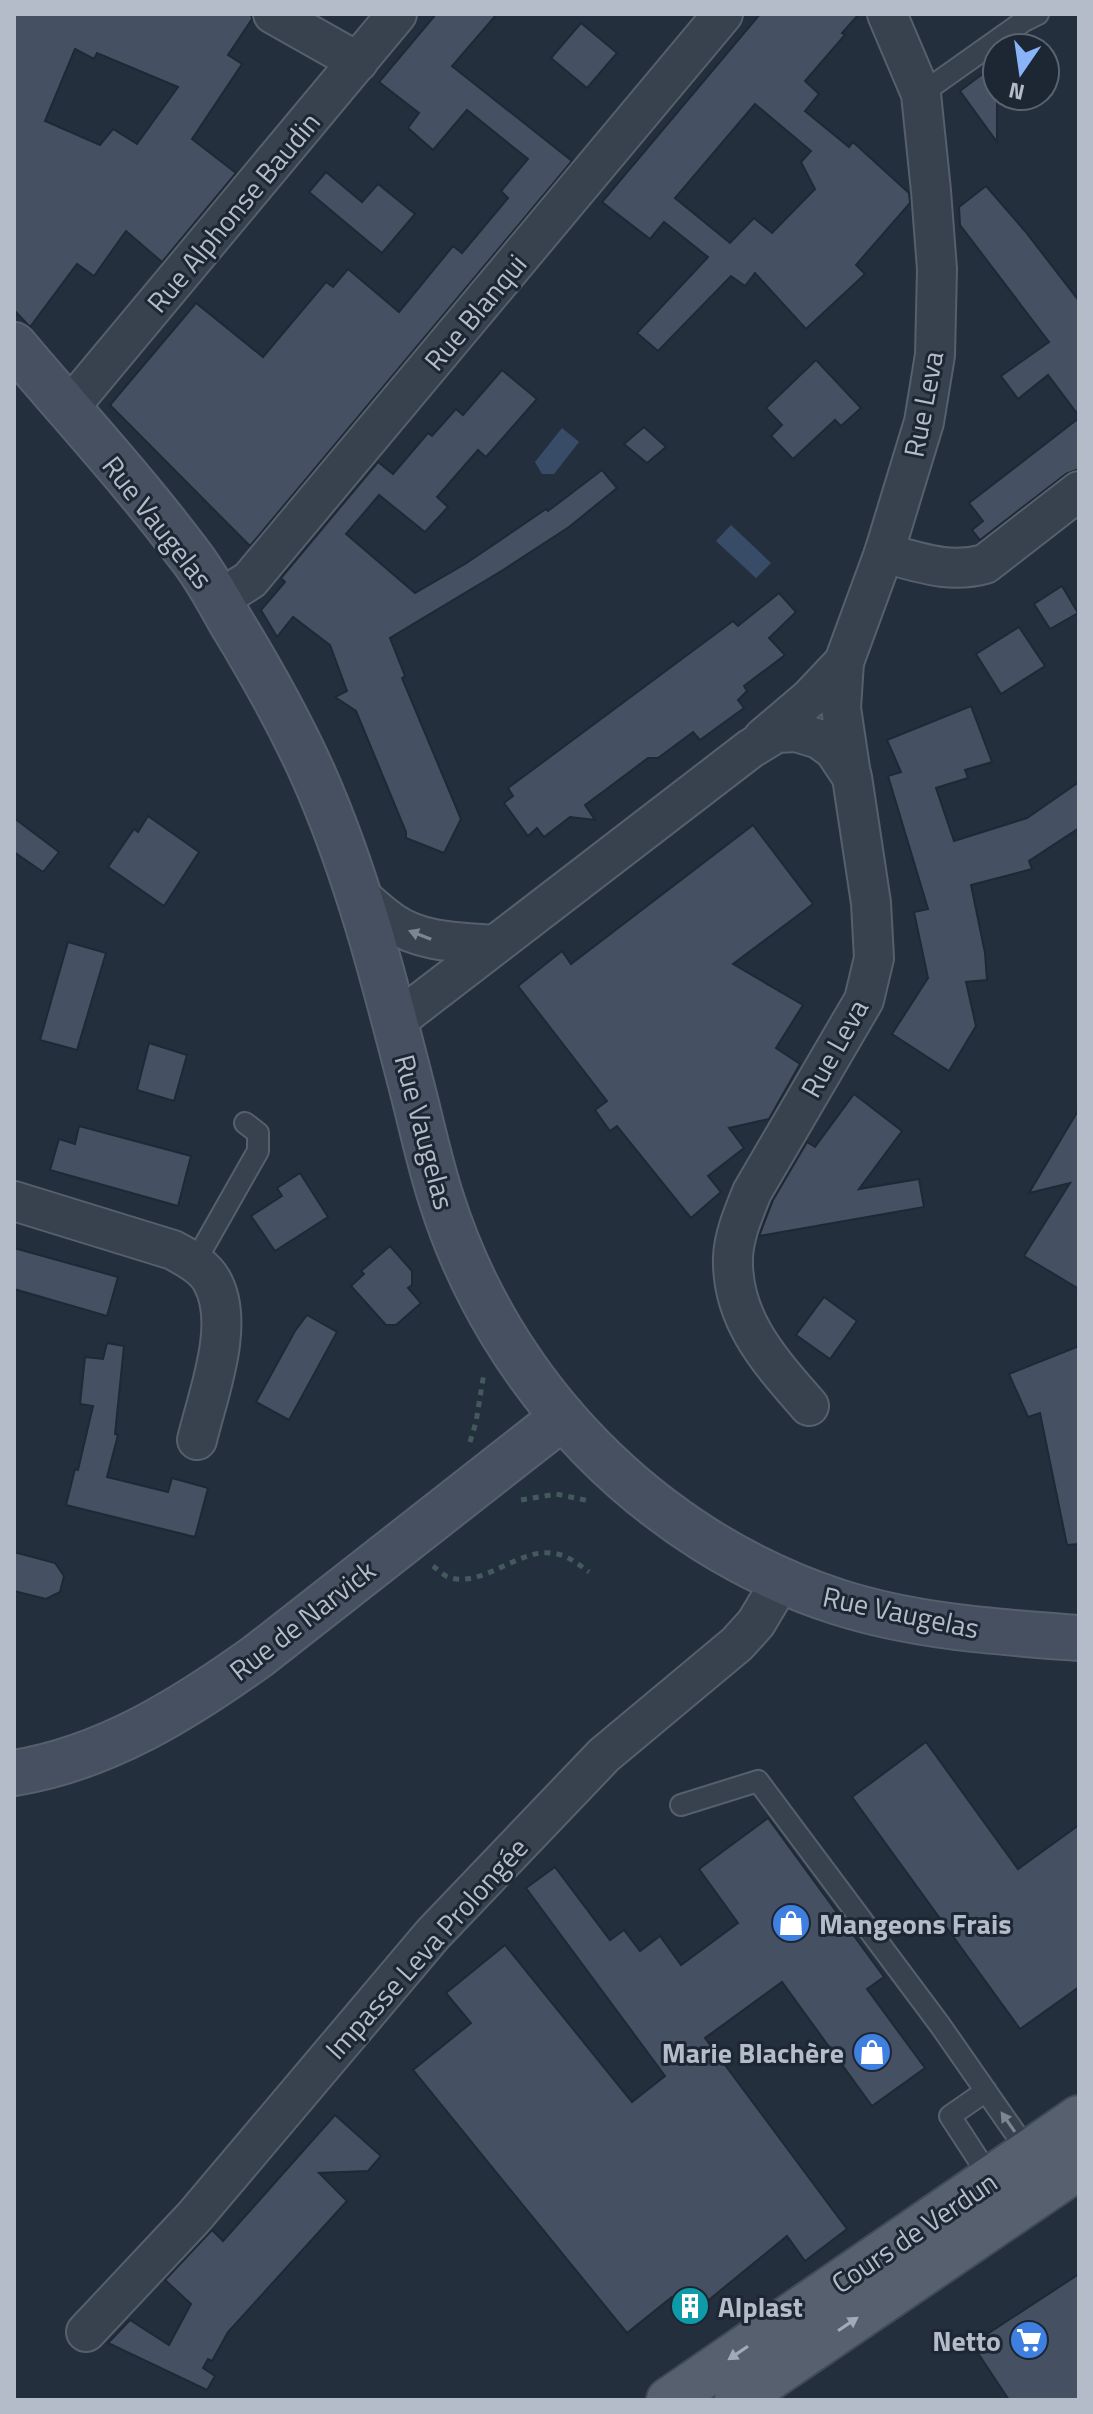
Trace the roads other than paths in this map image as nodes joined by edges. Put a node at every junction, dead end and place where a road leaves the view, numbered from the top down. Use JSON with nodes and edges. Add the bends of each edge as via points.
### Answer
{"nodes":[{"id":1,"x":273,"y":14,"type":"edge"},
{"id":2,"x":397,"y":14,"type":"edge"},
{"id":3,"x":723,"y":14,"type":"edge"},
{"id":4,"x":887,"y":14,"type":"edge"},
{"id":5,"x":1038,"y":14,"type":"edge"},
{"id":6,"x":358,"y":62,"type":"junction"},
{"id":7,"x":921,"y":94,"type":"junction"},
{"id":8,"x":14,"y":345,"type":"edge"},
{"id":9,"x":68,"y":409,"type":"junction"},
{"id":10,"x":1079,"y":491,"type":"edge"},
{"id":11,"x":884,"y":553,"type":"junction"},
{"id":12,"x":218,"y":600,"type":"junction"},
{"id":13,"x":844,"y":662,"type":"junction"},
{"id":14,"x":750,"y":749,"type":"junction"},
{"id":15,"x":852,"y":777,"type":"junction"},
{"id":16,"x":358,"y":894,"type":"junction"},
{"id":17,"x":493,"y":945,"type":"junction"},
{"id":18,"x":395,"y":1022,"type":"junction"},
{"id":19,"x":245,"y":1123,"type":"dead end"},
{"id":20,"x":14,"y":1201,"type":"edge"},
{"id":21,"x":195,"y":1262,"type":"junction"},
{"id":22,"x":809,"y":1406,"type":"dead end"},
{"id":23,"x":563,"y":1417,"type":"junction"},
{"id":24,"x":197,"y":1440,"type":"dead end"},
{"id":25,"x":762,"y":1571,"type":"junction"},
{"id":26,"x":1079,"y":1638,"type":"edge"},
{"id":27,"x":14,"y":1773,"type":"edge"},
{"id":28,"x":681,"y":1805,"type":"dead end"},
{"id":29,"x":986,"y":2091,"type":"junction"},
{"id":30,"x":1079,"y":2118,"type":"edge"},
{"id":31,"x":1029,"y":2153,"type":"junction"},
{"id":32,"x":1079,"y":2167,"type":"edge"},
{"id":33,"x":991,"y":2179,"type":"junction"},
{"id":34,"x":86,"y":2332,"type":"dead end"},
{"id":35,"x":669,"y":2400,"type":"edge"},
{"id":36,"x":737,"y":2400,"type":"edge"}],
"edges":[{"from":1,"to":6,"type":"street"},
{"from":2,"to":6,"type":"street","name":"Rue Alphonse Baudin"},
{"from":3,"to":12,"type":"street","name":"Rue Blanqui","via":[[250,580]]},
{"from":4,"to":7,"type":"street","name":"Rue Leva"},
{"from":5,"to":7,"type":"lane"},
{"from":6,"to":9,"type":"street","name":"Rue Alphonse Baudin"},
{"from":7,"to":11,"type":"street","name":"Rue Leva","via":[[937,269],[935,355],[924,422]]},
{"from":8,"to":9,"type":"main road","name":"Rue Vaugelas"},
{"from":9,"to":12,"type":"main road","name":"Rue Vaugelas","via":[[191,556]]},
{"from":10,"to":11,"type":"street","via":[[985,564],[969,569],[931,567]]},
{"from":11,"to":13,"type":"street","name":"Rue Leva"},
{"from":12,"to":16,"type":"main road","name":"Rue Vaugelas","via":[[313,773]]},
{"from":13,"to":14,"type":"street","name":"Rue Leva"},
{"from":13,"to":15,"type":"street","via":[[841,708]]},
{"from":14,"to":15,"type":"street","name":"Rue Leva","via":[[776,733],[796,732],[834,750]]},
{"from":14,"to":17,"type":"street","name":"Rue Leva"},
{"from":15,"to":22,"type":"street","name":"Rue Leva","via":[[872,917],[874,958],[864,1000],[752,1192],[733,1255],[744,1317],[764,1354]]},
{"from":17,"to":16,"type":"street","one_way":true,"via":[[416,934]]},
{"from":16,"to":18,"type":"main road","name":"Rue Vaugelas"},
{"from":17,"to":18,"type":"street","name":"Rue Leva"},
{"from":18,"to":23,"type":"main road","name":"Rue Vaugelas","via":[[440,1197],[462,1257],[518,1359]]},
{"from":19,"to":21,"type":"lane","via":[[258,1133],[258,1151]]},
{"from":20,"to":21,"type":"street","via":[[173,1250]]},
{"from":21,"to":24,"type":"street","via":[[212,1279],[221,1304],[222,1336]]},
{"from":23,"to":25,"type":"main road","name":"Rue Vaugelas","via":[[663,1512]]},
{"from":23,"to":27,"type":"main road","name":"Rue de Narvick","via":[[211,1690],[105,1747]]},
{"from":25,"to":26,"type":"main road","name":"Rue Vaugelas","via":[[842,1603],[932,1624]]},
{"from":25,"to":34,"type":"street","name":"Impasse Leva Prolongée","via":[[756,1623],[604,1755],[433,1934],[194,2217]]},
{"from":28,"to":29,"type":"lane","via":[[758,1781]]},
{"from":31,"to":29,"type":"lane","one_way":true},
{"from":29,"to":33,"type":"lane","via":[[950,2116]]},
{"from":30,"to":31,"type":"main road","name":"Cours de Verdun"},
{"from":31,"to":33,"type":"main road","name":"Cours de Verdun"},
{"from":36,"to":32,"type":"main road","name":"Cours de Verdun","one_way":true},
{"from":33,"to":35,"type":"main road","name":"Cours de Verdun","one_way":true}]}
